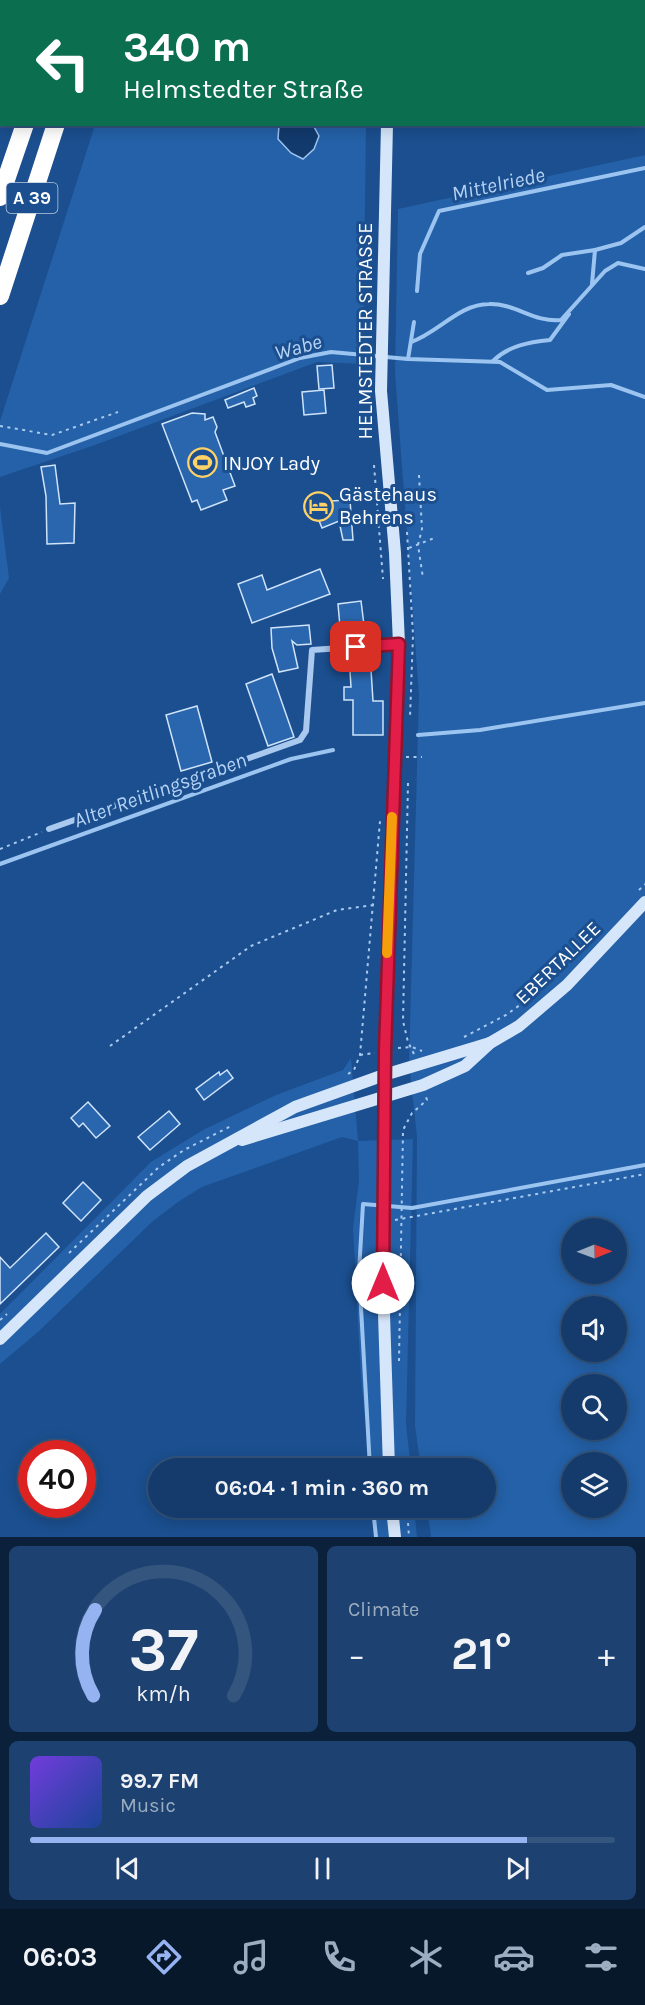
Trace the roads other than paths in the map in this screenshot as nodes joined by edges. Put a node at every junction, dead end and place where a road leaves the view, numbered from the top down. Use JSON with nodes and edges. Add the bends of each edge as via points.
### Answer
{"nodes":[{"id":1,"x":23,"y":126,"type":"edge"},
{"id":2,"x":55,"y":126,"type":"edge"},
{"id":3,"x":387,"y":126,"type":"edge"},
{"id":4,"x":0,"y":197,"type":"edge"},
{"id":5,"x":0,"y":296,"type":"edge"},
{"id":6,"x":399,"y":644,"type":"junction"},
{"id":7,"x":49,"y":829,"type":"road end"},
{"id":8,"x":641,"y":897,"type":"edge"},
{"id":9,"x":490,"y":1043,"type":"junction"},
{"id":10,"x":384,"y":1075,"type":"junction"},
{"id":11,"x":384,"y":1098,"type":"junction"},
{"id":12,"x":232,"y":1143,"type":"junction"},
{"id":13,"x":0,"y":1339,"type":"edge"},
{"id":14,"x":388,"y":1458,"type":"edge"},
{"id":15,"x":393,"y":1518,"type":"edge"},
{"id":16,"x":395,"y":1537,"type":"edge"}],
"edges":[{"from":1,"to":4,"type":"highway","number":"A 39"},
{"from":2,"to":5,"type":"highway","number":"A 39"},
{"from":3,"to":6,"type":"street","name":"HELMSTEDTER STRASSE","via":[[381,391]]},
{"from":6,"to":7,"type":"street","via":[[312,650],[306,731],[300,740]]},
{"from":6,"to":10,"type":"street","name":"HELMSTEDTER STRASSE"},
{"from":8,"to":9,"type":"street","name":"EBERTALLEE","via":[[567,985],[519,1026]]},
{"from":9,"to":10,"type":"street","name":"EBERTALLEE"},
{"from":9,"to":11,"type":"street","name":"EBERTALLEE","via":[[465,1066]]},
{"from":10,"to":11,"type":"street","name":"HELMSTEDTER STRASSE"},
{"from":10,"to":12,"type":"street","name":"EBERTALLEE","via":[[295,1107],[255,1126]]},
{"from":11,"to":12,"type":"street","name":"EBERTALLEE"},
{"from":11,"to":14,"type":"street","name":"HELMSTEDTER STRASSE"},
{"from":12,"to":13,"type":"street","via":[[187,1166],[147,1196]]},
{"from":15,"to":16,"type":"street"}]}
